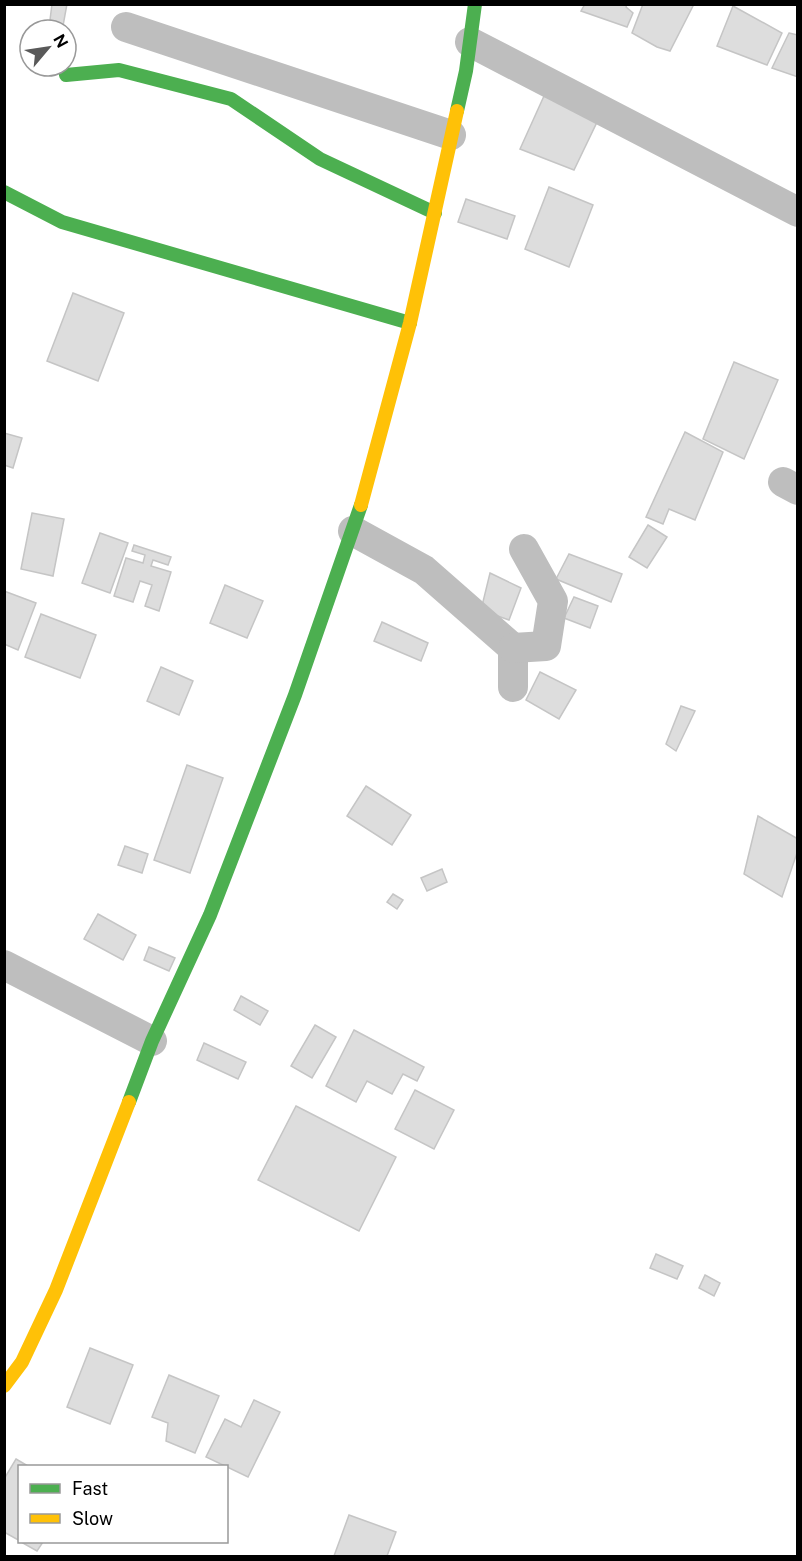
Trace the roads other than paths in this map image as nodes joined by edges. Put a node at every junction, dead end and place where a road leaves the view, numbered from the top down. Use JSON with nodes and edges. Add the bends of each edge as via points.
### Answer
{"nodes":[{"id":1,"x":475,"y":4,"type":"edge"},
{"id":2,"x":126,"y":27,"type":"dead end"},
{"id":3,"x":470,"y":42,"type":"junction"},
{"id":4,"x":78,"y":74,"type":"edge"},
{"id":5,"x":452,"y":135,"type":"junction"},
{"id":6,"x":4,"y":192,"type":"edge"},
{"id":7,"x":798,"y":212,"type":"edge"},
{"id":8,"x":435,"y":213,"type":"junction"},
{"id":9,"x":411,"y":323,"type":"junction"},
{"id":10,"x":353,"y":531,"type":"junction"},
{"id":11,"x":524,"y":549,"type":"dead end"},
{"id":12,"x":513,"y":648,"type":"junction"},
{"id":13,"x":513,"y":687,"type":"dead end"},
{"id":14,"x":4,"y":965,"type":"edge"},
{"id":15,"x":152,"y":1041,"type":"junction"},
{"id":16,"x":4,"y":1386,"type":"edge"}],
"edges":[{"from":1,"to":3,"type":"street"},
{"from":2,"to":5,"type":"street"},
{"from":3,"to":5,"type":"street"},
{"from":3,"to":7,"type":"street"},
{"from":4,"to":8,"type":"street","via":[[119,70],[231,99],[320,159]]},
{"from":5,"to":8,"type":"street"},
{"from":6,"to":9,"type":"street","via":[[62,222]]},
{"from":8,"to":9,"type":"street"},
{"from":9,"to":10,"type":"street"},
{"from":10,"to":12,"type":"street","via":[[424,570]]},
{"from":10,"to":15,"type":"street","via":[[210,915]]},
{"from":11,"to":12,"type":"street","via":[[553,601],[546,646]]},
{"from":12,"to":13,"type":"street"},
{"from":14,"to":15,"type":"street"},
{"from":15,"to":16,"type":"street","via":[[56,1290],[22,1362]]}]}
